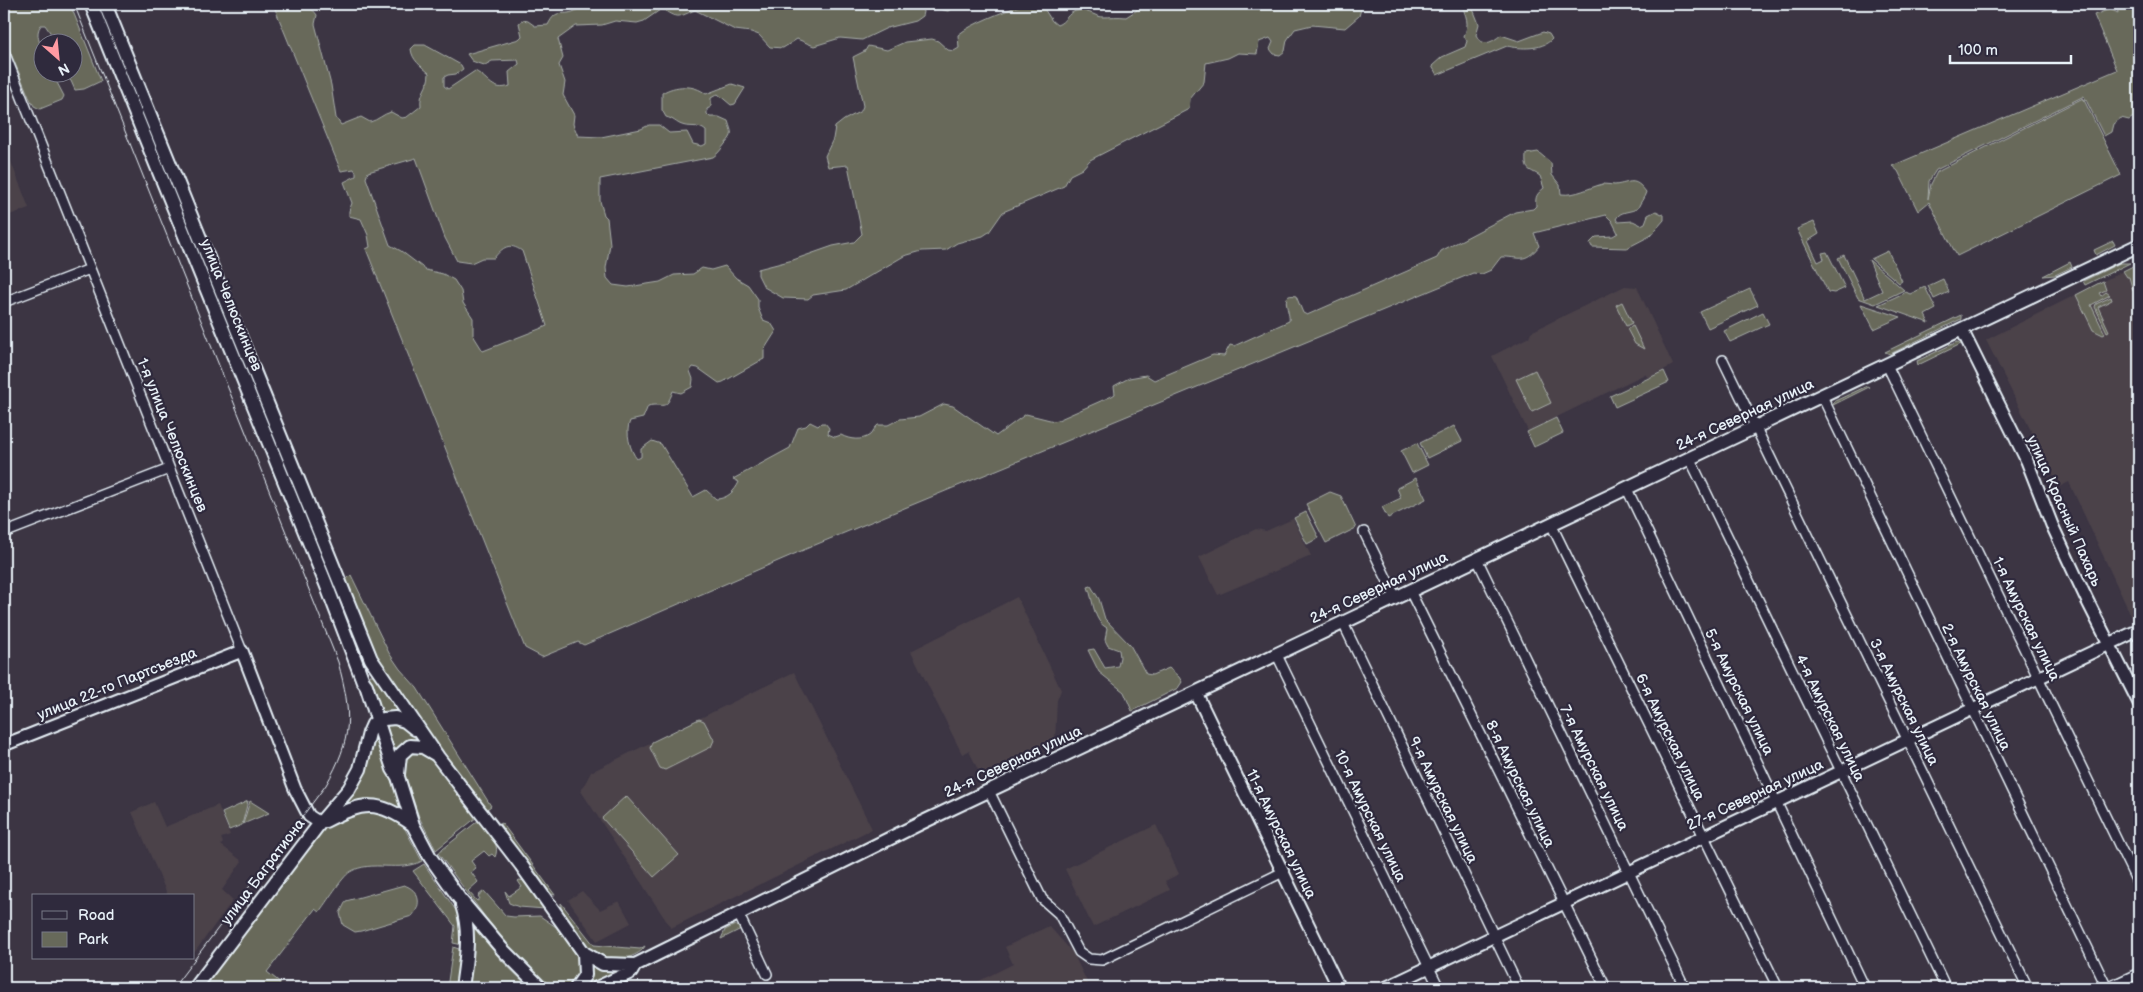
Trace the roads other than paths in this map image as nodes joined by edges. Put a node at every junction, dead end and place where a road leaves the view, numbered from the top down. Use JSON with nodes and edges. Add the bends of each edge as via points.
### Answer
{"nodes":[{"id":1,"x":91,"y":4,"type":"edge"},
{"id":2,"x":105,"y":4,"type":"edge"},
{"id":3,"x":4,"y":52,"type":"edge"},
{"id":4,"x":134,"y":74,"type":"junction"},
{"id":5,"x":122,"y":79,"type":"junction"},
{"id":6,"x":156,"y":128,"type":"junction"},
{"id":7,"x":143,"y":133,"type":"junction"},
{"id":8,"x":2139,"y":245,"type":"edge"},
{"id":9,"x":202,"y":259,"type":"junction"},
{"id":10,"x":90,"y":269,"type":"junction"},
{"id":11,"x":4,"y":302,"type":"edge"},
{"id":12,"x":1962,"y":330,"type":"junction"},
{"id":13,"x":1723,"y":360,"type":"dead end"},
{"id":14,"x":1887,"y":366,"type":"junction"},
{"id":15,"x":1822,"y":396,"type":"junction"},
{"id":16,"x":1755,"y":428,"type":"junction"},
{"id":17,"x":1690,"y":459,"type":"junction"},
{"id":18,"x":169,"y":469,"type":"junction"},
{"id":19,"x":1627,"y":489,"type":"junction"},
{"id":20,"x":1551,"y":524,"type":"junction"},
{"id":21,"x":1364,"y":532,"type":"dead end"},
{"id":22,"x":4,"y":533,"type":"edge"},
{"id":23,"x":1477,"y":559,"type":"junction"},
{"id":24,"x":1410,"y":592,"type":"junction"},
{"id":25,"x":1396,"y":598,"type":"junction"},
{"id":26,"x":346,"y":617,"type":"junction"},
{"id":27,"x":1343,"y":623,"type":"junction"},
{"id":28,"x":2139,"y":630,"type":"edge"},
{"id":29,"x":2110,"y":644,"type":"junction"},
{"id":30,"x":242,"y":651,"type":"junction"},
{"id":31,"x":1277,"y":655,"type":"junction"},
{"id":32,"x":2039,"y":677,"type":"junction"},
{"id":33,"x":363,"y":681,"type":"junction"},
{"id":34,"x":1196,"y":693,"type":"junction"},
{"id":35,"x":2139,"y":703,"type":"edge"},
{"id":36,"x":1971,"y":709,"type":"junction"},
{"id":37,"x":377,"y":721,"type":"junction"},
{"id":38,"x":420,"y":731,"type":"junction"},
{"id":39,"x":369,"y":733,"type":"junction"},
{"id":40,"x":1906,"y":740,"type":"junction"},
{"id":41,"x":4,"y":745,"type":"edge"},
{"id":42,"x":438,"y":757,"type":"junction"},
{"id":43,"x":1840,"y":771,"type":"junction"},
{"id":44,"x":398,"y":777,"type":"junction"},
{"id":45,"x":989,"y":791,"type":"junction"},
{"id":46,"x":1776,"y":802,"type":"junction"},
{"id":47,"x":320,"y":823,"type":"junction"},
{"id":48,"x":413,"y":825,"type":"junction"},
{"id":49,"x":1704,"y":836,"type":"junction"},
{"id":50,"x":1628,"y":871,"type":"junction"},
{"id":51,"x":1283,"y":872,"type":"junction"},
{"id":52,"x":2139,"y":886,"type":"edge"},
{"id":53,"x":459,"y":898,"type":"junction"},
{"id":54,"x":1564,"y":903,"type":"junction"},
{"id":55,"x":738,"y":913,"type":"junction"},
{"id":56,"x":1493,"y":936,"type":"junction"},
{"id":57,"x":584,"y":953,"type":"junction"},
{"id":58,"x":635,"y":965,"type":"junction"},
{"id":59,"x":1429,"y":967,"type":"junction"},
{"id":60,"x":2139,"y":973,"type":"edge"},
{"id":61,"x":767,"y":974,"type":"dead end"},
{"id":62,"x":614,"y":984,"type":"edge"},
{"id":63,"x":195,"y":988,"type":"edge"},
{"id":64,"x":462,"y":988,"type":"edge"},
{"id":65,"x":541,"y":988,"type":"edge"},
{"id":66,"x":576,"y":988,"type":"edge"},
{"id":67,"x":597,"y":988,"type":"edge"},
{"id":68,"x":1340,"y":988,"type":"edge"},
{"id":69,"x":1385,"y":988,"type":"edge"},
{"id":70,"x":1439,"y":988,"type":"edge"},
{"id":71,"x":1519,"y":988,"type":"edge"},
{"id":72,"x":1606,"y":988,"type":"edge"},
{"id":73,"x":1685,"y":988,"type":"edge"},
{"id":74,"x":1778,"y":988,"type":"edge"},
{"id":75,"x":1866,"y":988,"type":"edge"},
{"id":76,"x":1946,"y":988,"type":"edge"},
{"id":77,"x":2028,"y":988,"type":"edge"},
{"id":78,"x":2107,"y":988,"type":"edge"}],
"edges":[{"from":1,"to":5,"type":"main road","name":"улица Челюскинцев"},
{"from":2,"to":4,"type":"main road","name":"улица Челюскинцев"},
{"from":3,"to":10,"type":"street","name":"1-я улица Челюскинцев"},
{"from":4,"to":5,"type":"main road"},
{"from":4,"to":6,"type":"main road","name":"улица Челюскинцев"},
{"from":5,"to":7,"type":"main road","name":"улица Челюскинцев"},
{"from":6,"to":7,"type":"main road"},
{"from":6,"to":9,"type":"main road","name":"улица Челюскинцев"},
{"from":7,"to":9,"type":"main road","name":"улица Челюскинцев"},
{"from":8,"to":12,"type":"main road","name":"24-я Северная улица"},
{"from":9,"to":26,"type":"main road","name":"улица Челюскинцев"},
{"from":10,"to":11,"type":"street"},
{"from":10,"to":18,"type":"street","name":"1-я улица Челюскинцев"},
{"from":12,"to":14,"type":"main road","name":"24-я Северная улица"},
{"from":12,"to":29,"type":"street","name":"улица Красный Пахарь","via":[[2027,461],[2052,525]]},
{"from":13,"to":16,"type":"street","name":"3-я Амурская улица"},
{"from":14,"to":15,"type":"main road","name":"24-я Северная улица"},
{"from":14,"to":32,"type":"street","name":"1-я Амурская улица"},
{"from":15,"to":16,"type":"main road","name":"24-я Северная улица"},
{"from":15,"to":36,"type":"street","name":"2-я Амурская улица"},
{"from":16,"to":17,"type":"main road","name":"24-я Северная улица"},
{"from":16,"to":40,"type":"street","name":"3-я Амурская улица"},
{"from":17,"to":19,"type":"main road","name":"24-я Северная улица"},
{"from":17,"to":43,"type":"street","name":"4-я Амурская улица"},
{"from":18,"to":22,"type":"street"},
{"from":18,"to":30,"type":"street","name":"1-я улица Челюскинцев"},
{"from":19,"to":20,"type":"main road","name":"24-я Северная улица"},
{"from":19,"to":46,"type":"street","name":"5-я Амурская улица"},
{"from":20,"to":23,"type":"main road","name":"24-я Северная улица"},
{"from":20,"to":49,"type":"street","name":"6-я Амурская улица"},
{"from":21,"to":25,"type":"street"},
{"from":23,"to":24,"type":"main road","name":"24-я Северная улица"},
{"from":23,"to":50,"type":"street","name":"7-я Амурская улица"},
{"from":24,"to":25,"type":"main road","name":"24-я Северная улица"},
{"from":24,"to":54,"type":"street","name":"8-я Амурская улица"},
{"from":25,"to":27,"type":"main road","name":"24-я Северная улица"},
{"from":26,"to":33,"type":"main road"},
{"from":26,"to":38,"type":"main road"},
{"from":27,"to":31,"type":"main road","name":"24-я Северная улица"},
{"from":27,"to":56,"type":"street","name":"9-я Амурская улица"},
{"from":28,"to":29,"type":"street","name":"27-я Северная улица"},
{"from":29,"to":32,"type":"street","name":"27-я Северная улица"},
{"from":29,"to":35,"type":"street","name":"улица Красный Пахарь"},
{"from":30,"to":41,"type":"street","name":"улица 22-го Партсъезда"},
{"from":30,"to":47,"type":"street","name":"1-я улица Челюскинцев","via":[[295,789],[310,816]]},
{"from":31,"to":34,"type":"main road","name":"24-я Северная улица"},
{"from":31,"to":59,"type":"street","name":"10-я Амурская улица"},
{"from":32,"to":36,"type":"street","name":"27-я Северная улица"},
{"from":32,"to":52,"type":"street","name":"1-я Амурская улица"},
{"from":33,"to":37,"type":"main road"},
{"from":33,"to":39,"type":"main road","via":[[361,688]]},
{"from":34,"to":45,"type":"main road","name":"24-я Северная улица"},
{"from":34,"to":51,"type":"street","name":"11-я Амурская улица"},
{"from":36,"to":40,"type":"street","name":"27-я Северная улица"},
{"from":36,"to":78,"type":"street","name":"2-я Амурская улица"},
{"from":37,"to":38,"type":"main road","via":[[395,718]]},
{"from":37,"to":39,"type":"main road"},
{"from":37,"to":44,"type":"main road"},
{"from":38,"to":42,"type":"main road"},
{"from":39,"to":47,"type":"main road","name":"улица Багратиона","via":[[365,755],[355,779]]},
{"from":40,"to":43,"type":"street","name":"27-я Северная улица"},
{"from":40,"to":77,"type":"street","name":"3-я Амурская улица"},
{"from":42,"to":44,"type":"main road","via":[[423,747],[410,746],[400,755]]},
{"from":42,"to":57,"type":"main road"},
{"from":43,"to":46,"type":"street","name":"27-я Северная улица"},
{"from":43,"to":76,"type":"street","name":"4-я Амурская улица"},
{"from":44,"to":48,"type":"main road"},
{"from":45,"to":51,"type":"street","via":[[1042,899],[1060,914],[1079,952],[1095,960],[1102,960]]},
{"from":45,"to":55,"type":"main road","name":"24-я Северная улица"},
{"from":46,"to":49,"type":"street","name":"27-я Северная улица"},
{"from":46,"to":75,"type":"street","name":"5-я Амурская улица"},
{"from":47,"to":48,"type":"main road","via":[[350,809],[373,806],[387,808]]},
{"from":47,"to":63,"type":"main road","name":"улица Багратиона"},
{"from":48,"to":53,"type":"main road","via":[[423,847]]},
{"from":49,"to":50,"type":"street","name":"27-я Северная улица"},
{"from":49,"to":74,"type":"street","name":"6-я Амурская улица"},
{"from":50,"to":54,"type":"street","name":"27-я Северная улица"},
{"from":50,"to":73,"type":"street","name":"7-я Амурская улица"},
{"from":51,"to":68,"type":"street","name":"11-я Амурская улица"},
{"from":53,"to":64,"type":"main road","via":[[468,936]]},
{"from":53,"to":65,"type":"main road","via":[[512,961]]},
{"from":54,"to":56,"type":"street","name":"27-я Северная улица"},
{"from":54,"to":72,"type":"street","name":"8-я Амурская улица"},
{"from":55,"to":58,"type":"main road","name":"24-я Северная улица"},
{"from":55,"to":61,"type":"street"},
{"from":56,"to":59,"type":"street","name":"27-я Северная улица"},
{"from":56,"to":71,"type":"street","name":"9-я Амурская улица"},
{"from":57,"to":58,"type":"main road","name":"24-я Северная улица","via":[[603,964]]},
{"from":57,"to":66,"type":"main road","via":[[584,975]]},
{"from":58,"to":62,"type":"main road","name":"24-я Северная улица"},
{"from":59,"to":69,"type":"street","name":"27-я Северная улица"},
{"from":59,"to":70,"type":"street","name":"10-я Амурская улица"},
{"from":60,"to":78,"type":"street"},
{"from":62,"to":67,"type":"main road","name":"24-я Северная улица"}]}
